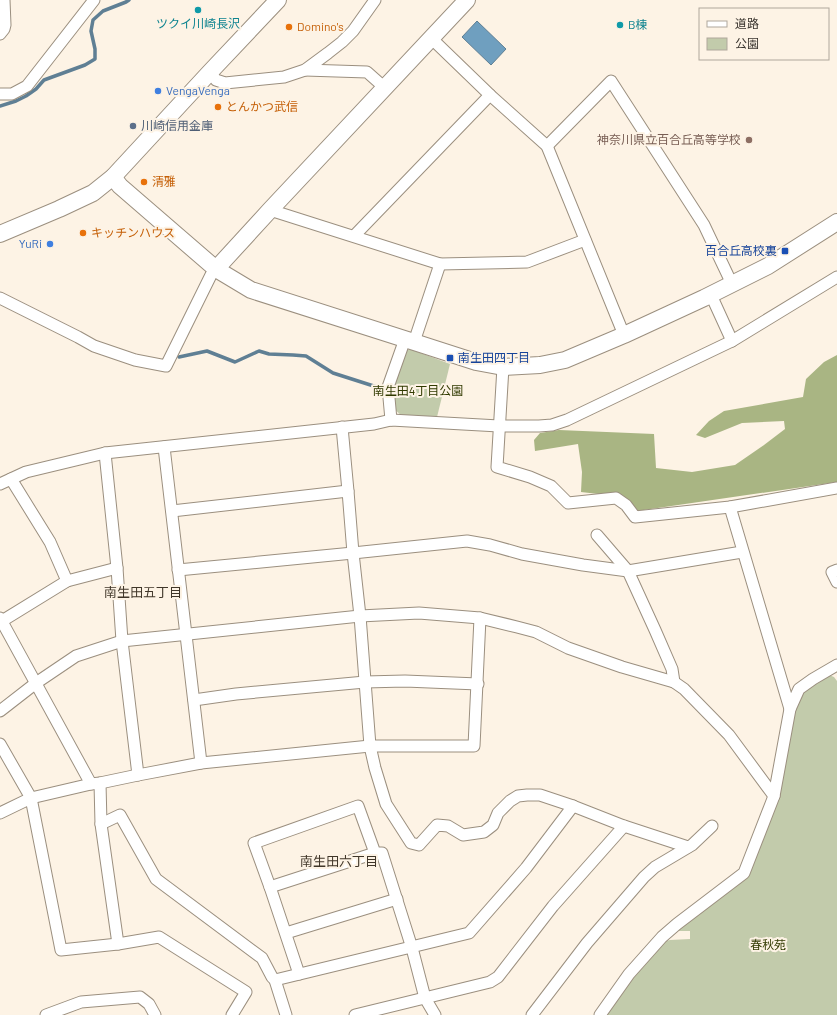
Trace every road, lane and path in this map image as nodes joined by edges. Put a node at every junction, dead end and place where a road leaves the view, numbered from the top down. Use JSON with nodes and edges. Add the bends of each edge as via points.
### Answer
{"nodes":[{"id":1,"x":4,"y":0,"type":"edge"},
{"id":2,"x":94,"y":0,"type":"edge"},
{"id":3,"x":278,"y":0,"type":"edge"},
{"id":4,"x":375,"y":0,"type":"edge"},
{"id":5,"x":467,"y":0,"type":"edge"},
{"id":6,"x":0,"y":34,"type":"edge"},
{"id":7,"x":431,"y":38,"type":"junction"},
{"id":8,"x":305,"y":70,"type":"junction"},
{"id":9,"x":210,"y":72,"type":"junction"},
{"id":10,"x":385,"y":88,"type":"junction"},
{"id":11,"x":0,"y":94,"type":"edge"},
{"id":12,"x":490,"y":95,"type":"junction"},
{"id":13,"x":547,"y":146,"type":"junction"},
{"id":14,"x":113,"y":177,"type":"junction"},
{"id":15,"x":270,"y":210,"type":"junction"},
{"id":16,"x":837,"y":222,"type":"edge"},
{"id":17,"x":0,"y":234,"type":"edge"},
{"id":18,"x":354,"y":236,"type":"junction"},
{"id":19,"x":585,"y":240,"type":"junction"},
{"id":20,"x":440,"y":264,"type":"junction"},
{"id":21,"x":216,"y":269,"type":"junction"},
{"id":22,"x":837,"y":277,"type":"edge"},
{"id":23,"x":732,"y":284,"type":"junction"},
{"id":24,"x":711,"y":295,"type":"junction"},
{"id":25,"x":0,"y":298,"type":"edge"},
{"id":26,"x":624,"y":335,"type":"junction"},
{"id":27,"x":410,"y":341,"type":"junction"},
{"id":28,"x":732,"y":341,"type":"junction"},
{"id":29,"x":503,"y":367,"type":"junction"},
{"id":30,"x":391,"y":420,"type":"junction"},
{"id":31,"x":499,"y":426,"type":"junction"},
{"id":32,"x":342,"y":427,"type":"junction"},
{"id":33,"x":164,"y":447,"type":"junction"},
{"id":34,"x":105,"y":453,"type":"junction"},
{"id":35,"x":11,"y":479,"type":"junction"},
{"id":36,"x":0,"y":484,"type":"edge"},
{"id":37,"x":837,"y":488,"type":"edge"},
{"id":38,"x":348,"y":491,"type":"junction"},
{"id":39,"x":730,"y":507,"type":"junction"},
{"id":40,"x":172,"y":510,"type":"junction"},
{"id":41,"x":597,"y":535,"type":"dead end"},
{"id":42,"x":742,"y":552,"type":"junction"},
{"id":43,"x":353,"y":553,"type":"junction"},
{"id":44,"x":117,"y":568,"type":"junction"},
{"id":45,"x":178,"y":570,"type":"junction"},
{"id":46,"x":837,"y":570,"type":"edge"},
{"id":47,"x":628,"y":572,"type":"junction"},
{"id":48,"x":67,"y":581,"type":"junction"},
{"id":49,"x":837,"y":582,"type":"edge"},
{"id":50,"x":360,"y":616,"type":"junction"},
{"id":51,"x":480,"y":618,"type":"junction"},
{"id":52,"x":1,"y":619,"type":"edge"},
{"id":53,"x":186,"y":634,"type":"junction"},
{"id":54,"x":122,"y":641,"type":"junction"},
{"id":55,"x":835,"y":669,"type":"edge"},
{"id":56,"x":365,"y":682,"type":"junction"},
{"id":57,"x":674,"y":682,"type":"junction"},
{"id":58,"x":36,"y":683,"type":"junction"},
{"id":59,"x":478,"y":684,"type":"junction"},
{"id":60,"x":194,"y":700,"type":"junction"},
{"id":61,"x":790,"y":709,"type":"junction"},
{"id":62,"x":0,"y":711,"type":"edge"},
{"id":63,"x":0,"y":744,"type":"edge"},
{"id":64,"x":370,"y":746,"type":"junction"},
{"id":65,"x":201,"y":763,"type":"junction"},
{"id":66,"x":138,"y":775,"type":"junction"},
{"id":67,"x":96,"y":783,"type":"junction"},
{"id":68,"x":774,"y":796,"type":"junction"},
{"id":69,"x":31,"y":798,"type":"junction"},
{"id":70,"x":573,"y":806,"type":"junction"},
{"id":71,"x":0,"y":813,"type":"edge"},
{"id":72,"x":102,"y":824,"type":"junction"},
{"id":73,"x":624,"y":826,"type":"junction"},
{"id":74,"x":712,"y":826,"type":"dead end"},
{"id":75,"x":688,"y":847,"type":"junction"},
{"id":76,"x":375,"y":853,"type":"junction"},
{"id":77,"x":270,"y":887,"type":"junction"},
{"id":78,"x":397,"y":899,"type":"junction"},
{"id":79,"x":286,"y":933,"type":"junction"},
{"id":80,"x":118,"y":944,"type":"junction"},
{"id":81,"x":412,"y":948,"type":"junction"},
{"id":82,"x":299,"y":974,"type":"junction"},
{"id":83,"x":275,"y":980,"type":"junction"},
{"id":84,"x":425,"y":998,"type":"junction"},
{"id":85,"x":46,"y":1015,"type":"edge"},
{"id":86,"x":155,"y":1015,"type":"edge"},
{"id":87,"x":232,"y":1015,"type":"edge"},
{"id":88,"x":286,"y":1015,"type":"edge"},
{"id":89,"x":355,"y":1015,"type":"edge"},
{"id":90,"x":435,"y":1015,"type":"edge"},
{"id":91,"x":532,"y":1015,"type":"edge"},
{"id":92,"x":600,"y":1015,"type":"edge"}],
"edges":[{"from":1,"to":6,"type":"street","via":[[5,25]]},
{"from":2,"to":11,"type":"street","via":[[27,86],[12,94]]},
{"from":3,"to":9,"type":"street"},
{"from":4,"to":8,"type":"street","via":[[354,31]]},
{"from":5,"to":7,"type":"street"},
{"from":7,"to":10,"type":"street"},
{"from":7,"to":12,"type":"street"},
{"from":8,"to":9,"type":"street","via":[[284,77],[225,83],[216,80]]},
{"from":8,"to":10,"type":"street","via":[[367,72]]},
{"from":9,"to":14,"type":"street"},
{"from":10,"to":15,"type":"street"},
{"from":12,"to":13,"type":"street"},
{"from":12,"to":18,"type":"street"},
{"from":13,"to":19,"type":"street"},
{"from":13,"to":23,"type":"street","via":[[611,81],[704,225]]},
{"from":14,"to":17,"type":"street","via":[[93,192]]},
{"from":14,"to":21,"type":"street","via":[[120,186]]},
{"from":15,"to":18,"type":"street"},
{"from":15,"to":21,"type":"street"},
{"from":16,"to":23,"type":"street","via":[[768,266]]},
{"from":18,"to":20,"type":"street"},
{"from":19,"to":20,"type":"street","via":[[527,262]]},
{"from":19,"to":26,"type":"street"},
{"from":20,"to":27,"type":"street"},
{"from":21,"to":25,"type":"street","via":[[166,366],[135,360],[94,346]]},
{"from":21,"to":27,"type":"street","via":[[251,290]]},
{"from":22,"to":28,"type":"street"},
{"from":23,"to":24,"type":"street"},
{"from":24,"to":26,"type":"street"},
{"from":24,"to":28,"type":"street"},
{"from":26,"to":29,"type":"street","via":[[565,360],[540,365]]},
{"from":27,"to":29,"type":"street","via":[[476,362]]},
{"from":27,"to":30,"type":"street","via":[[388,387]]},
{"from":28,"to":31,"type":"street","via":[[567,420],[552,425]]},
{"from":29,"to":31,"type":"street"},
{"from":30,"to":31,"type":"street"},
{"from":30,"to":32,"type":"street"},
{"from":31,"to":39,"type":"street","via":[[497,467],[530,476],[551,486],[568,503],[616,498],[626,505],[635,517]]},
{"from":32,"to":33,"type":"street"},
{"from":32,"to":38,"type":"street"},
{"from":33,"to":34,"type":"street"},
{"from":33,"to":40,"type":"street"},
{"from":34,"to":35,"type":"street","via":[[26,472]]},
{"from":34,"to":44,"type":"street"},
{"from":35,"to":36,"type":"street"},
{"from":35,"to":48,"type":"street","via":[[50,542]]},
{"from":37,"to":39,"type":"street"},
{"from":38,"to":40,"type":"street"},
{"from":38,"to":43,"type":"street"},
{"from":39,"to":42,"type":"street"},
{"from":40,"to":45,"type":"street"},
{"from":41,"to":47,"type":"street"},
{"from":42,"to":47,"type":"street"},
{"from":42,"to":61,"type":"street"},
{"from":43,"to":45,"type":"street"},
{"from":43,"to":47,"type":"street","via":[[466,541],[522,554]]},
{"from":43,"to":50,"type":"street"},
{"from":44,"to":48,"type":"street"},
{"from":44,"to":54,"type":"street"},
{"from":45,"to":53,"type":"street"},
{"from":46,"to":49,"type":"street","via":[[832,572]]},
{"from":47,"to":57,"type":"street","via":[[672,669]]},
{"from":48,"to":52,"type":"street"},
{"from":50,"to":51,"type":"street","via":[[419,612]]},
{"from":50,"to":53,"type":"street"},
{"from":50,"to":56,"type":"street"},
{"from":51,"to":57,"type":"street","via":[[536,632],[568,648]]},
{"from":51,"to":59,"type":"street"},
{"from":52,"to":58,"type":"street"},
{"from":53,"to":54,"type":"street"},
{"from":53,"to":60,"type":"street"},
{"from":54,"to":58,"type":"street","via":[[76,656]]},
{"from":54,"to":66,"type":"street"},
{"from":55,"to":61,"type":"street","via":[[812,679],[799,689]]},
{"from":56,"to":59,"type":"street"},
{"from":56,"to":60,"type":"street"},
{"from":56,"to":64,"type":"street"},
{"from":57,"to":68,"type":"street","via":[[729,735]]},
{"from":58,"to":62,"type":"street"},
{"from":58,"to":67,"type":"street"},
{"from":59,"to":64,"type":"street","via":[[474,746]]},
{"from":60,"to":65,"type":"street"},
{"from":61,"to":68,"type":"street"},
{"from":63,"to":69,"type":"street"},
{"from":64,"to":65,"type":"street"},
{"from":64,"to":70,"type":"street","via":[[386,804],[411,843],[419,845],[437,825],[448,826],[463,835],[484,832],[493,825],[498,813],[518,796],[540,795]]},
{"from":65,"to":66,"type":"street"},
{"from":66,"to":67,"type":"street"},
{"from":67,"to":69,"type":"street"},
{"from":67,"to":72,"type":"street"},
{"from":68,"to":92,"type":"street","via":[[744,873],[662,937],[629,974]]},
{"from":69,"to":71,"type":"street"},
{"from":69,"to":80,"type":"street","via":[[61,950]]},
{"from":70,"to":73,"type":"street"},
{"from":70,"to":81,"type":"street","via":[[526,868],[469,933]]},
{"from":72,"to":80,"type":"street"},
{"from":72,"to":83,"type":"street","via":[[120,815],[156,879],[262,958]]},
{"from":73,"to":75,"type":"street"},
{"from":73,"to":84,"type":"street","via":[[553,906],[498,977],[490,982]]},
{"from":74,"to":75,"type":"street"},
{"from":75,"to":91,"type":"street","via":[[655,867],[644,878],[587,943]]},
{"from":76,"to":77,"type":"street"},
{"from":76,"to":77,"type":"street","via":[[358,806],[254,843]]},
{"from":76,"to":78,"type":"street","via":[[382,853]]},
{"from":77,"to":79,"type":"street"},
{"from":78,"to":79,"type":"street"},
{"from":78,"to":81,"type":"street"},
{"from":79,"to":82,"type":"street"},
{"from":80,"to":87,"type":"street","via":[[159,937],[246,992]]},
{"from":81,"to":82,"type":"street"},
{"from":81,"to":84,"type":"street"},
{"from":82,"to":83,"type":"street"},
{"from":83,"to":88,"type":"street"},
{"from":84,"to":89,"type":"street"},
{"from":84,"to":90,"type":"street"},
{"from":85,"to":86,"type":"street","via":[[75,1003],[140,997],[150,1004]]}]}
